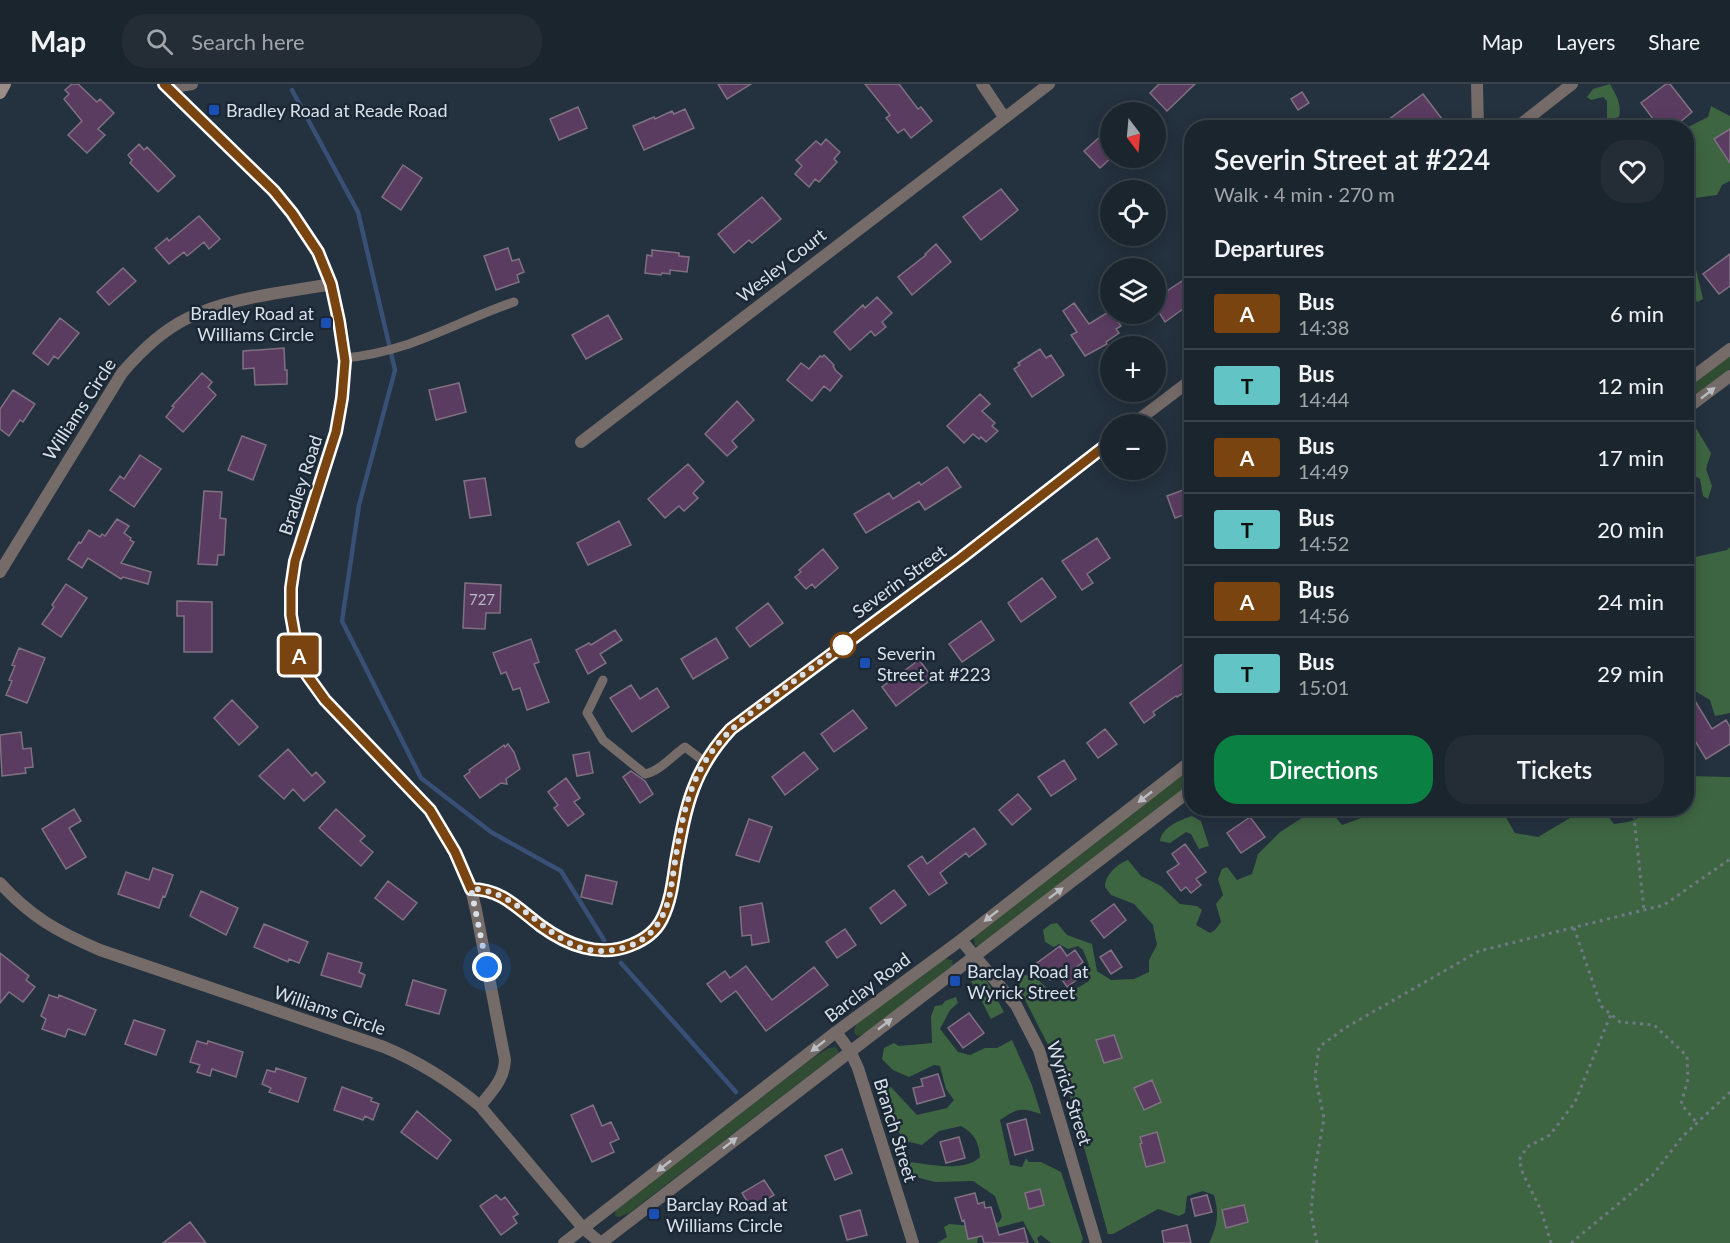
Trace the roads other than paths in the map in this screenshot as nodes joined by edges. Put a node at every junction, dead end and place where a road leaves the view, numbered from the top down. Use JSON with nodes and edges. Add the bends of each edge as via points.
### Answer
{"nodes":[{"id":1,"x":5,"y":84,"type":"edge"},
{"id":2,"x":192,"y":84,"type":"edge"},
{"id":3,"x":982,"y":84,"type":"edge"},
{"id":4,"x":1049,"y":84,"type":"edge"},
{"id":5,"x":1477,"y":84,"type":"edge"},
{"id":6,"x":1572,"y":84,"type":"edge"},
{"id":7,"x":166,"y":86,"type":"edge"},
{"id":8,"x":0,"y":93,"type":"edge"},
{"id":9,"x":1004,"y":117,"type":"junction"},
{"id":10,"x":1478,"y":120,"type":"edge"},
{"id":11,"x":1526,"y":120,"type":"edge"},
{"id":12,"x":331,"y":284,"type":"junction"},
{"id":13,"x":514,"y":302,"type":"dead end"},
{"id":14,"x":1730,"y":349,"type":"edge"},
{"id":15,"x":344,"y":358,"type":"junction"},
{"id":16,"x":1694,"y":376,"type":"edge"},
{"id":17,"x":1730,"y":376,"type":"edge"},
{"id":18,"x":1184,"y":385,"type":"edge"},
{"id":19,"x":1694,"y":404,"type":"edge"},
{"id":20,"x":1146,"y":414,"type":"edge"},
{"id":21,"x":581,"y":442,"type":"dead end"},
{"id":22,"x":1100,"y":450,"type":"edge"},
{"id":23,"x":0,"y":572,"type":"edge"},
{"id":24,"x":603,"y":680,"type":"dead end"},
{"id":25,"x":705,"y":762,"type":"junction"},
{"id":26,"x":1184,"y":766,"type":"edge"},
{"id":27,"x":1184,"y":795,"type":"edge"},
{"id":28,"x":0,"y":883,"type":"edge"},
{"id":29,"x":471,"y":889,"type":"junction"},
{"id":30,"x":961,"y":940,"type":"junction"},
{"id":31,"x":974,"y":956,"type":"junction"},
{"id":32,"x":836,"y":1032,"type":"junction"},
{"id":33,"x":850,"y":1051,"type":"junction"},
{"id":34,"x":480,"y":1106,"type":"junction"},
{"id":35,"x":583,"y":1228,"type":"junction"},
{"id":36,"x":564,"y":1243,"type":"edge"},
{"id":37,"x":601,"y":1243,"type":"edge"},
{"id":38,"x":913,"y":1243,"type":"edge"},
{"id":39,"x":1096,"y":1243,"type":"edge"}],
"edges":[{"from":1,"to":8,"type":"street"},
{"from":2,"to":7,"type":"street"},
{"from":3,"to":9,"type":"street"},
{"from":4,"to":9,"type":"street","name":"Wesley Court"},
{"from":5,"to":10,"type":"street"},
{"from":6,"to":11,"type":"street"},
{"from":7,"to":12,"type":"street","name":"Bradley Road","via":[[274,191],[318,252]]},
{"from":9,"to":21,"type":"street","name":"Wesley Court"},
{"from":12,"to":15,"type":"street","name":"Bradley Road"},
{"from":12,"to":23,"type":"street","name":"Williams Circle","via":[[212,308],[185,319],[142,349],[116,382]]},
{"from":13,"to":15,"type":"lane","via":[[401,348]]},
{"from":14,"to":16,"type":"street"},
{"from":15,"to":29,"type":"street","name":"Bradley Road","via":[[336,432],[295,561],[291,615],[297,649],[307,675],[325,700],[430,810]]},
{"from":19,"to":17,"type":"street","one_way":true},
{"from":18,"to":20,"type":"street"},
{"from":22,"to":25,"type":"street","name":"Severin Street","via":[[750,713],[731,729]]},
{"from":24,"to":25,"type":"lane","via":[[587,712],[593,727],[645,774],[685,747]]},
{"from":25,"to":29,"type":"street","name":"Severin Street","via":[[688,803],[665,913],[655,929],[634,944],[610,950],[577,946],[541,926],[504,896]]},
{"from":26,"to":30,"type":"street","name":"Barclay Road","one_way":true},
{"from":31,"to":27,"type":"street","one_way":true},
{"from":28,"to":34,"type":"street","name":"Williams Circle","via":[[42,922],[69,937],[416,1060]]},
{"from":29,"to":34,"type":"street","name":"Bradley Road","via":[[505,1060],[500,1082]]},
{"from":30,"to":31,"type":"street","name":"Wyrick Street"},
{"from":30,"to":32,"type":"street","name":"Barclay Road"},
{"from":33,"to":31,"type":"street","one_way":true},
{"from":31,"to":39,"type":"street","name":"Wyrick Street","via":[[1016,1005],[1040,1050]]},
{"from":32,"to":33,"type":"street","name":"Branch Street"},
{"from":32,"to":35,"type":"street","name":"Barclay Road","one_way":true},
{"from":37,"to":33,"type":"street","one_way":true},
{"from":33,"to":38,"type":"street","name":"Branch Street"},
{"from":34,"to":35,"type":"street","name":"Williams Circle"},
{"from":35,"to":36,"type":"street","name":"Barclay Road"},
{"from":35,"to":37,"type":"street","name":"Williams Circle"}]}
